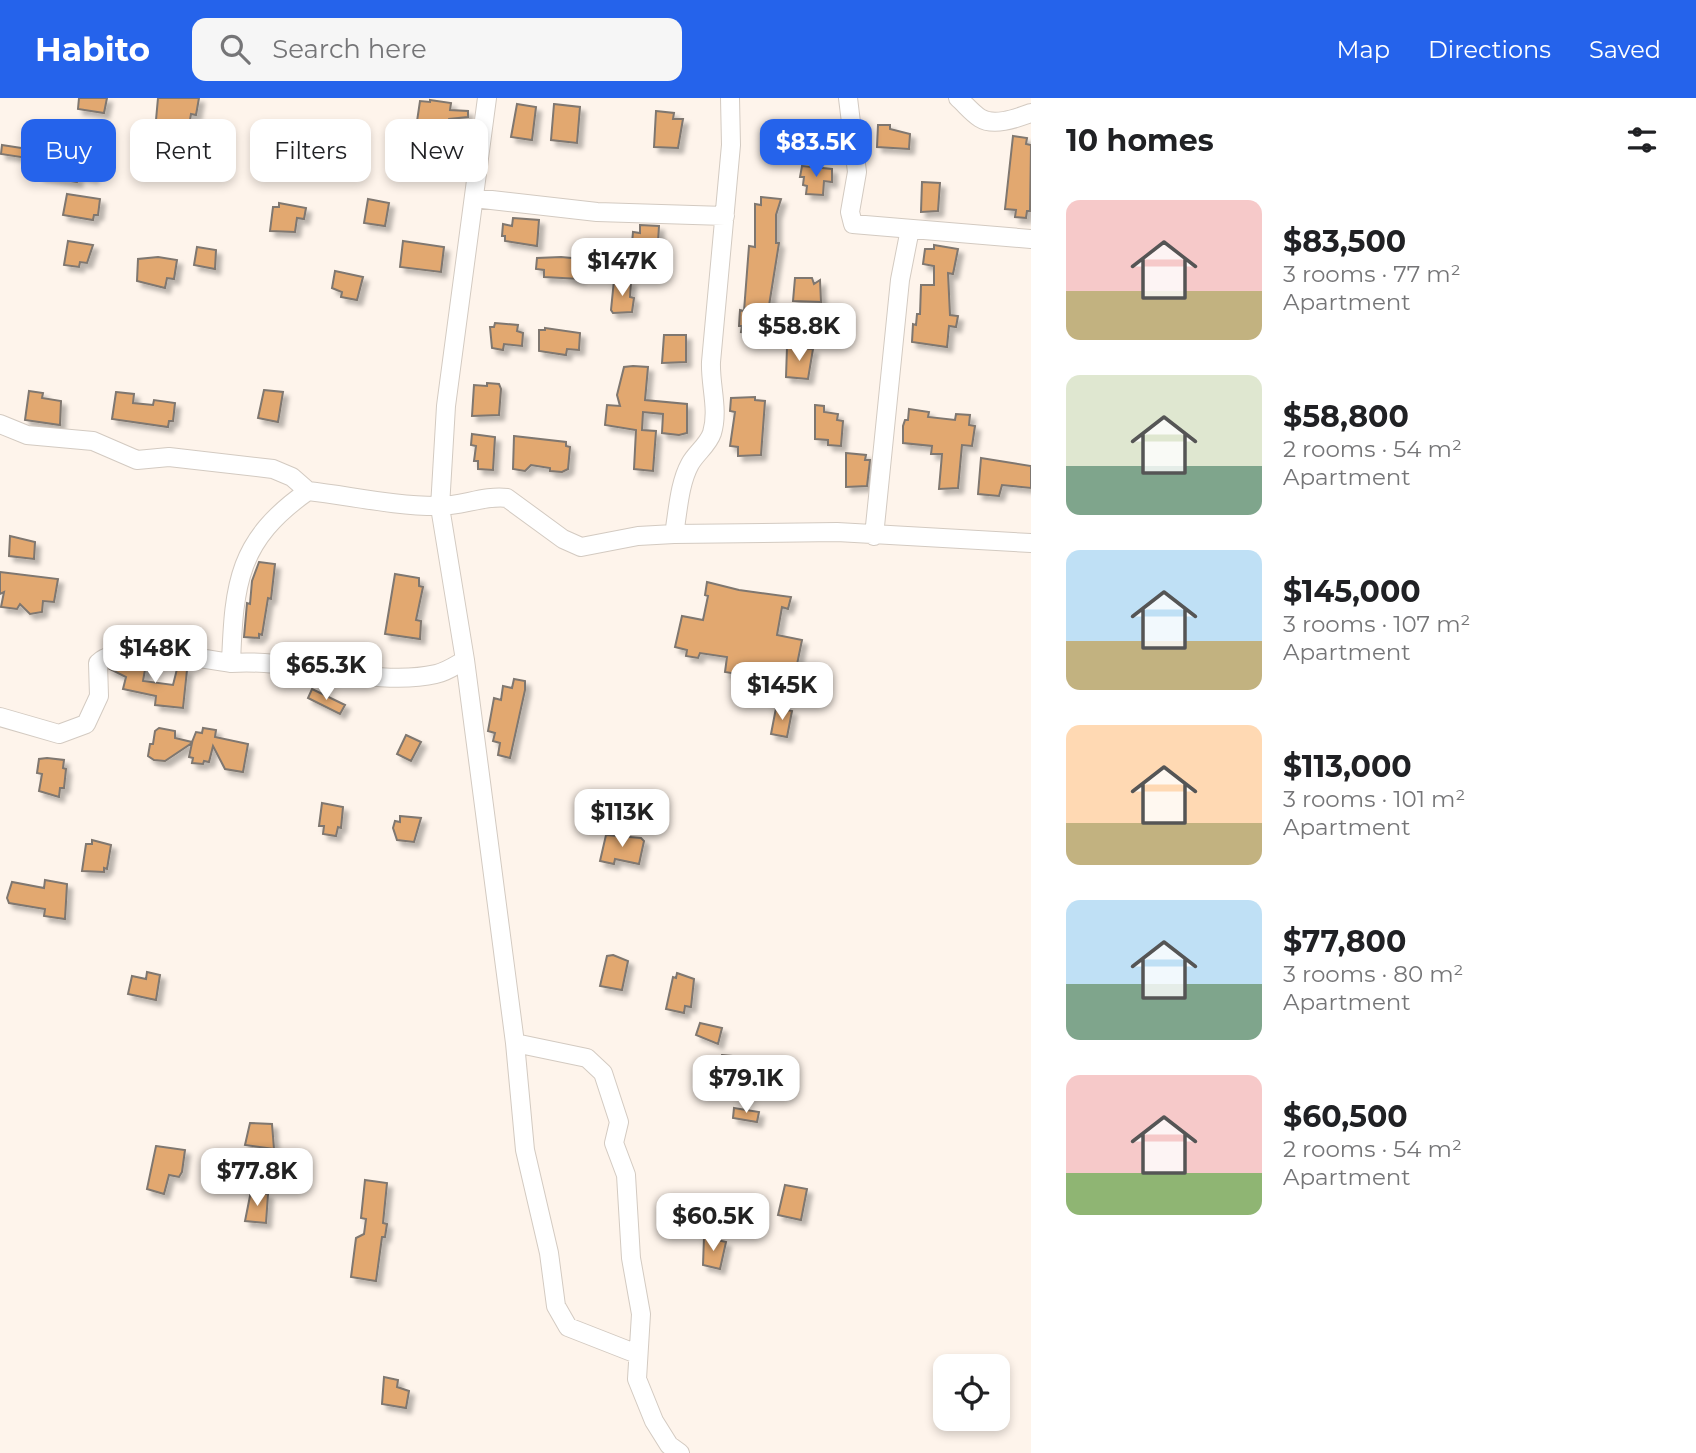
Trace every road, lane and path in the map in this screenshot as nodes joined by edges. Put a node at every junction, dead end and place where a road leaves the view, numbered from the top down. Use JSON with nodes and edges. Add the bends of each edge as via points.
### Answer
{"nodes":[{"id":1,"x":487,"y":98,"type":"edge"},
{"id":2,"x":730,"y":98,"type":"edge"},
{"id":3,"x":848,"y":98,"type":"edge"},
{"id":4,"x":958,"y":98,"type":"edge"},
{"id":5,"x":1031,"y":113,"type":"edge"},
{"id":6,"x":474,"y":198,"type":"junction"},
{"id":7,"x":725,"y":216,"type":"junction"},
{"id":8,"x":909,"y":229,"type":"junction"},
{"id":9,"x":1031,"y":239,"type":"edge"},
{"id":10,"x":0,"y":424,"type":"edge"},
{"id":11,"x":308,"y":491,"type":"junction"},
{"id":12,"x":440,"y":507,"type":"junction"},
{"id":13,"x":674,"y":534,"type":"junction"},
{"id":14,"x":874,"y":536,"type":"junction"},
{"id":15,"x":1031,"y":543,"type":"edge"},
{"id":16,"x":466,"y":660,"type":"junction"},
{"id":17,"x":231,"y":663,"type":"junction"},
{"id":18,"x":0,"y":717,"type":"edge"},
{"id":19,"x":516,"y":1043,"type":"junction"},
{"id":20,"x":637,"y":1354,"type":"junction"},
{"id":21,"x":680,"y":1453,"type":"edge"}],
"edges":[{"from":1,"to":6,"type":"street"},
{"from":2,"to":7,"type":"street"},
{"from":3,"to":8,"type":"street","via":[[857,172],[853,224]]},
{"from":4,"to":5,"type":"street","via":[[987,120]]},
{"from":6,"to":7,"type":"street","via":[[597,212]]},
{"from":6,"to":12,"type":"street","via":[[446,406]]},
{"from":7,"to":13,"type":"street","via":[[711,362],[712,435],[685,475]]},
{"from":8,"to":9,"type":"street"},
{"from":8,"to":14,"type":"street"},
{"from":10,"to":11,"type":"street","via":[[27,435],[93,441],[137,460],[169,457],[273,469]]},
{"from":11,"to":12,"type":"street"},
{"from":11,"to":17,"type":"street","via":[[278,512],[248,551],[233,601]]},
{"from":12,"to":13,"type":"street","via":[[507,498],[581,547]]},
{"from":12,"to":16,"type":"street"},
{"from":13,"to":14,"type":"street","via":[[836,532]]},
{"from":14,"to":15,"type":"street"},
{"from":16,"to":17,"type":"street","via":[[438,674],[399,677]]},
{"from":16,"to":19,"type":"street"},
{"from":17,"to":18,"type":"street","via":[[150,652],[107,655],[98,663],[99,696],[86,724],[59,734]]},
{"from":19,"to":20,"type":"street","via":[[525,1150],[556,1306],[568,1327]]},
{"from":19,"to":20,"type":"street","via":[[587,1058],[603,1073],[619,1122],[614,1143],[626,1175],[631,1258],[641,1314]]},
{"from":20,"to":21,"type":"street","via":[[638,1379],[654,1421]]}]}
